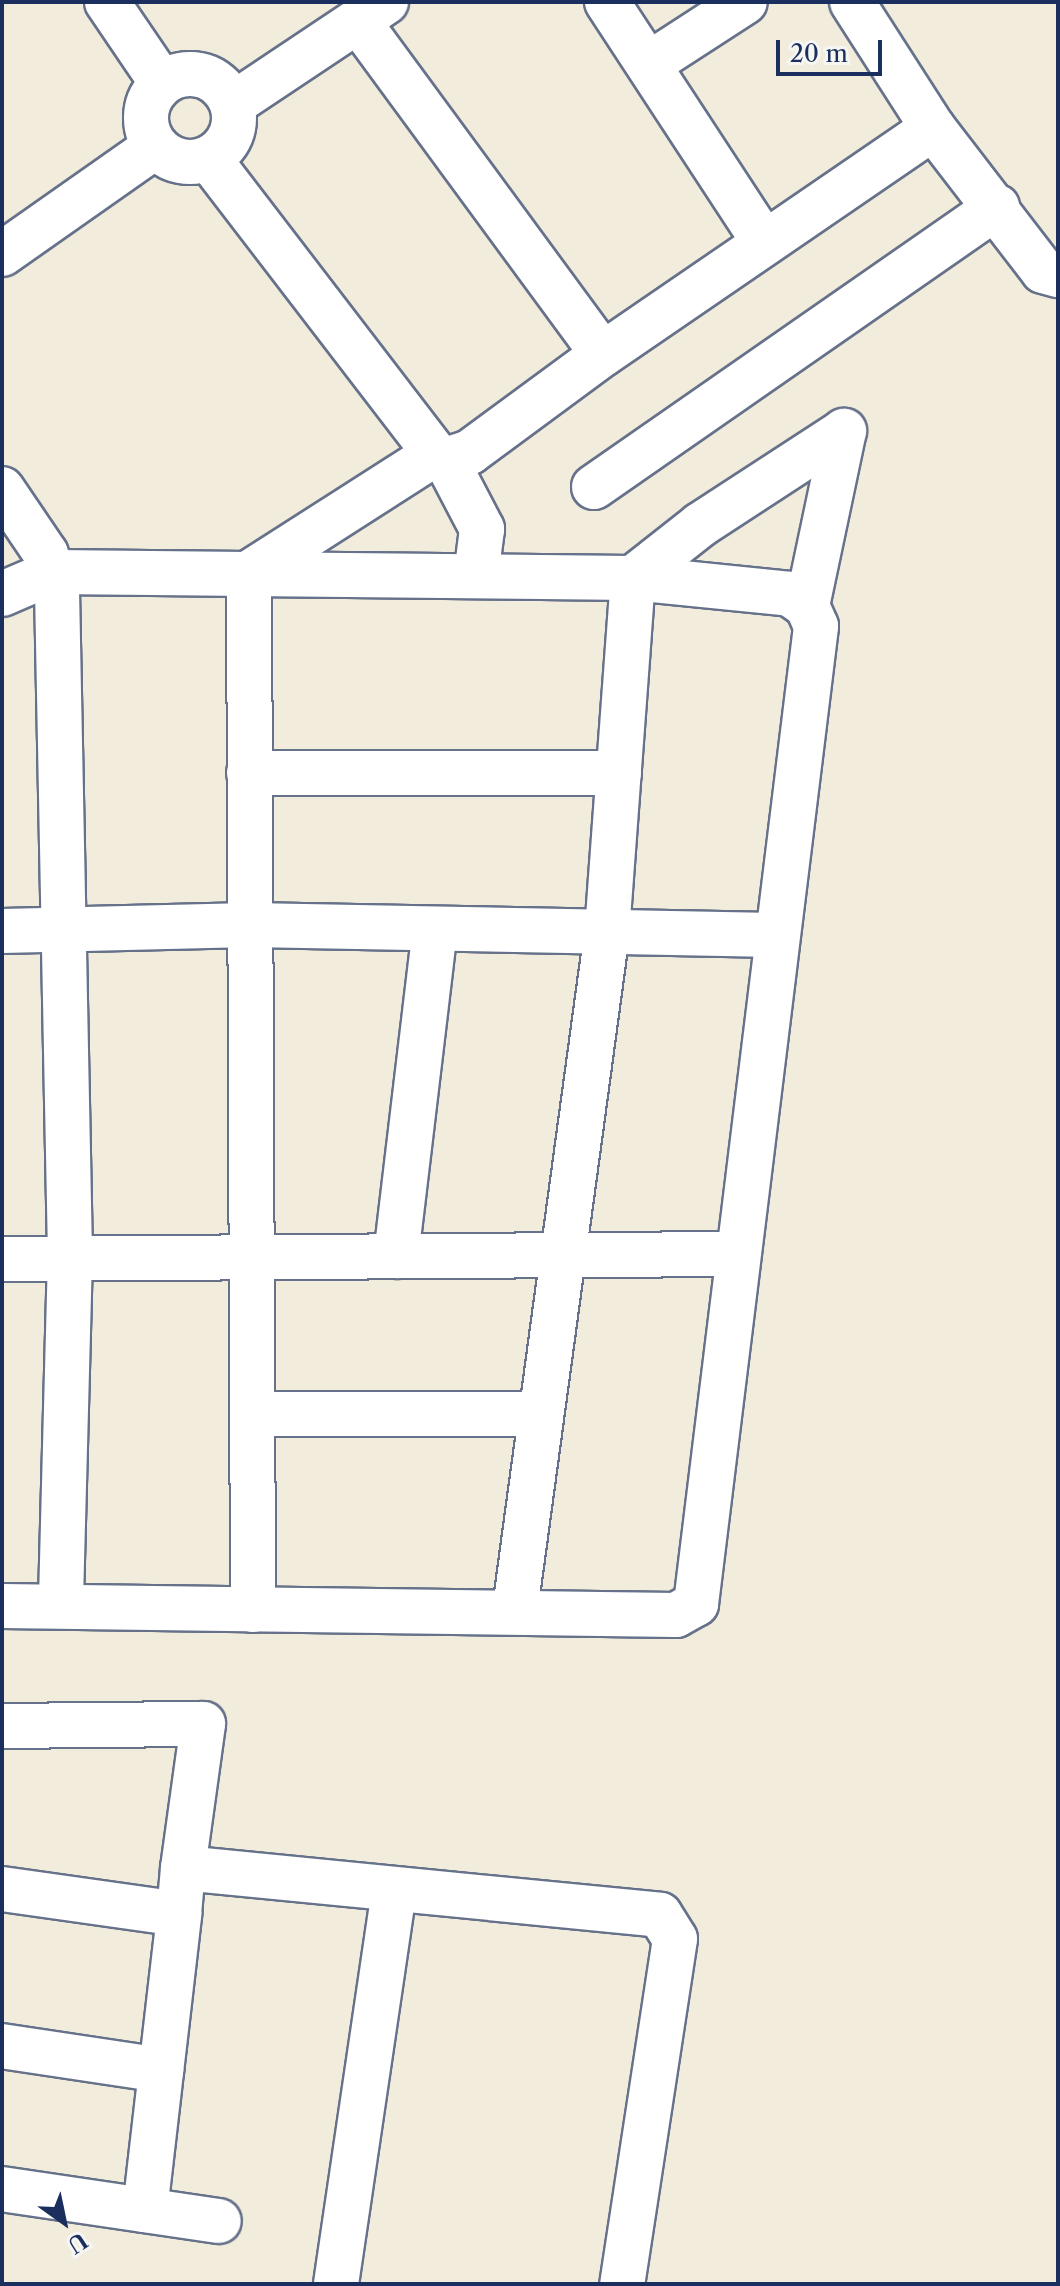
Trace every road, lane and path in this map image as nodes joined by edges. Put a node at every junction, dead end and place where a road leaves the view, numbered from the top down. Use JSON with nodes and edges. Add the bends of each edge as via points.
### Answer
{"nodes":[{"id":1,"x":107,"y":2,"type":"edge"},
{"id":2,"x":607,"y":2,"type":"edge"},
{"id":3,"x":745,"y":2,"type":"edge"},
{"id":4,"x":852,"y":2,"type":"edge"},
{"id":5,"x":369,"y":9,"type":"edge"},
{"id":6,"x":649,"y":64,"type":"junction"},
{"id":7,"x":162,"y":83,"type":"junction"},
{"id":8,"x":233,"y":104,"type":"junction"},
{"id":9,"x":933,"y":128,"type":"junction"},
{"id":10,"x":154,"y":147,"type":"junction"},
{"id":11,"x":209,"y":159,"type":"junction"},
{"id":12,"x":997,"y":207,"type":"junction"},
{"id":13,"x":7,"y":239,"type":"edge"},
{"id":14,"x":765,"y":243,"type":"junction"},
{"id":15,"x":1058,"y":275,"type":"edge"},
{"id":16,"x":603,"y":354,"type":"junction"},
{"id":17,"x":440,"y":457,"type":"junction"},
{"id":18,"x":594,"y":487,"type":"dead end"},
{"id":19,"x":2,"y":489,"type":"edge"},
{"id":20,"x":53,"y":572,"type":"junction"},
{"id":21,"x":249,"y":573,"type":"junction"},
{"id":22,"x":476,"y":576,"type":"junction"},
{"id":23,"x":633,"y":578,"type":"junction"},
{"id":24,"x":2,"y":594,"type":"edge"},
{"id":25,"x":807,"y":606,"type":"junction"},
{"id":26,"x":249,"y":773,"type":"junction"},
{"id":27,"x":619,"y":773,"type":"junction"},
{"id":28,"x":250,"y":925,"type":"junction"},
{"id":29,"x":61,"y":929,"type":"junction"},
{"id":30,"x":435,"y":929,"type":"junction"},
{"id":31,"x":2,"y":931,"type":"edge"},
{"id":32,"x":607,"y":932,"type":"junction"},
{"id":33,"x":775,"y":935,"type":"junction"},
{"id":34,"x":738,"y":1254,"type":"junction"},
{"id":35,"x":562,"y":1255,"type":"junction"},
{"id":36,"x":70,"y":1256,"type":"junction"},
{"id":37,"x":252,"y":1256,"type":"junction"},
{"id":38,"x":396,"y":1256,"type":"junction"},
{"id":39,"x":2,"y":1259,"type":"edge"},
{"id":40,"x":252,"y":1414,"type":"junction"},
{"id":41,"x":541,"y":1414,"type":"junction"},
{"id":42,"x":61,"y":1605,"type":"junction"},
{"id":43,"x":2,"y":1606,"type":"edge"},
{"id":44,"x":515,"y":1609,"type":"junction"},
{"id":45,"x":253,"y":1610,"type":"junction"},
{"id":46,"x":2,"y":1726,"type":"edge"},
{"id":47,"x":183,"y":1868,"type":"junction"},
{"id":48,"x":2,"y":1889,"type":"edge"},
{"id":49,"x":394,"y":1889,"type":"junction"},
{"id":50,"x":179,"y":1914,"type":"junction"},
{"id":51,"x":2,"y":2046,"type":"edge"},
{"id":52,"x":161,"y":2070,"type":"junction"},
{"id":53,"x":2,"y":2189,"type":"edge"},
{"id":54,"x":145,"y":2210,"type":"junction"},
{"id":55,"x":219,"y":2221,"type":"dead end"},
{"id":56,"x":336,"y":2284,"type":"edge"},
{"id":57,"x":622,"y":2284,"type":"edge"}],
"edges":[{"from":1,"to":7,"type":"street"},
{"from":2,"to":6,"type":"street"},
{"from":3,"to":6,"type":"street"},
{"from":4,"to":9,"type":"street"},
{"from":5,"to":8,"type":"street"},
{"from":5,"to":16,"type":"street"},
{"from":6,"to":14,"type":"street"},
{"from":7,"to":8,"type":"street","via":[[182,74],[204,75],[222,86]]},
{"from":7,"to":10,"type":"street","via":[[149,100],[145,121]]},
{"from":8,"to":11,"type":"street","via":[[230,136]]},
{"from":9,"to":12,"type":"street"},
{"from":9,"to":14,"type":"street"},
{"from":10,"to":11,"type":"street","via":[[187,163]]},
{"from":10,"to":13,"type":"street"},
{"from":11,"to":17,"type":"street"},
{"from":12,"to":15,"type":"street","via":[[1043,271]]},
{"from":12,"to":18,"type":"street"},
{"from":14,"to":16,"type":"street"},
{"from":16,"to":17,"type":"street","via":[[470,452]]},
{"from":17,"to":21,"type":"street"},
{"from":17,"to":22,"type":"street","via":[[482,529]]},
{"from":19,"to":20,"type":"street"},
{"from":20,"to":21,"type":"street"},
{"from":20,"to":24,"type":"street"},
{"from":20,"to":29,"type":"street"},
{"from":21,"to":22,"type":"street"},
{"from":21,"to":26,"type":"street"},
{"from":22,"to":23,"type":"street"},
{"from":23,"to":25,"type":"street","via":[[790,594]]},
{"from":23,"to":25,"type":"street","via":[[700,525],[844,431]]},
{"from":23,"to":27,"type":"street"},
{"from":25,"to":33,"type":"street","via":[[816,626]]},
{"from":26,"to":27,"type":"street"},
{"from":26,"to":28,"type":"street"},
{"from":27,"to":32,"type":"street"},
{"from":28,"to":29,"type":"street"},
{"from":28,"to":30,"type":"street"},
{"from":28,"to":37,"type":"street"},
{"from":29,"to":31,"type":"street"},
{"from":29,"to":36,"type":"street"},
{"from":30,"to":32,"type":"street"},
{"from":30,"to":38,"type":"street"},
{"from":32,"to":33,"type":"street"},
{"from":32,"to":35,"type":"street"},
{"from":33,"to":34,"type":"street"},
{"from":34,"to":35,"type":"street"},
{"from":34,"to":44,"type":"street","via":[[696,1604],[676,1615]]},
{"from":35,"to":38,"type":"street"},
{"from":35,"to":41,"type":"street"},
{"from":36,"to":37,"type":"street"},
{"from":36,"to":39,"type":"street"},
{"from":36,"to":42,"type":"street"},
{"from":37,"to":38,"type":"street"},
{"from":37,"to":40,"type":"street"},
{"from":40,"to":41,"type":"street"},
{"from":40,"to":45,"type":"street"},
{"from":41,"to":44,"type":"street"},
{"from":42,"to":43,"type":"street"},
{"from":42,"to":45,"type":"street"},
{"from":44,"to":45,"type":"street"},
{"from":46,"to":47,"type":"street","via":[[203,1724]]},
{"from":47,"to":49,"type":"street"},
{"from":47,"to":50,"type":"street"},
{"from":48,"to":50,"type":"street"},
{"from":49,"to":56,"type":"street"},
{"from":49,"to":57,"type":"street","via":[[660,1915],[675,1939]]},
{"from":50,"to":52,"type":"street"},
{"from":51,"to":52,"type":"street"},
{"from":52,"to":54,"type":"street"},
{"from":53,"to":54,"type":"street"},
{"from":54,"to":55,"type":"street"}]}
